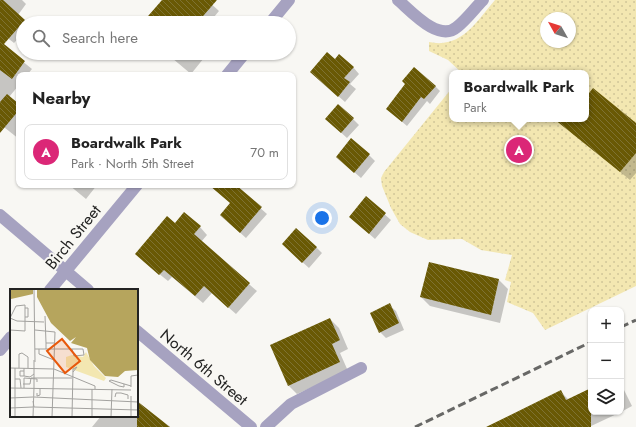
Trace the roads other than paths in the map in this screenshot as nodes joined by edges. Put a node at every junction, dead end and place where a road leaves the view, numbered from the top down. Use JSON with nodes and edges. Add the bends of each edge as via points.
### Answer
{"nodes":[{"id":1,"x":289,"y":0,"type":"edge"},
{"id":2,"x":398,"y":0,"type":"edge"},
{"id":3,"x":483,"y":0,"type":"edge"},
{"id":4,"x":276,"y":16,"type":"edge"},
{"id":5,"x":239,"y":60,"type":"edge"},
{"id":6,"x":229,"y":72,"type":"edge"},
{"id":7,"x":135,"y":188,"type":"edge"},
{"id":8,"x":0,"y":215,"type":"edge"},
{"id":9,"x":65,"y":272,"type":"junction"},
{"id":10,"x":51,"y":289,"type":"edge"},
{"id":11,"x":87,"y":289,"type":"edge"},
{"id":12,"x":138,"y":332,"type":"edge"},
{"id":13,"x":10,"y":338,"type":"edge"},
{"id":14,"x":0,"y":350,"type":"edge"},
{"id":15,"x":361,"y":368,"type":"dead end"},
{"id":16,"x":251,"y":427,"type":"edge"},
{"id":17,"x":266,"y":427,"type":"edge"}],
"edges":[{"from":1,"to":4,"type":"street"},
{"from":2,"to":3,"type":"street","via":[[431,28],[445,32],[456,28]]},
{"from":5,"to":6,"type":"street"},
{"from":7,"to":9,"type":"street","name":"Birch Street"},
{"from":8,"to":9,"type":"street"},
{"from":9,"to":10,"type":"street","name":"Birch Street"},
{"from":9,"to":11,"type":"street"},
{"from":12,"to":16,"type":"street","name":"North 6th Street"},
{"from":13,"to":14,"type":"street"},
{"from":15,"to":17,"type":"street","via":[[291,404]]}]}
